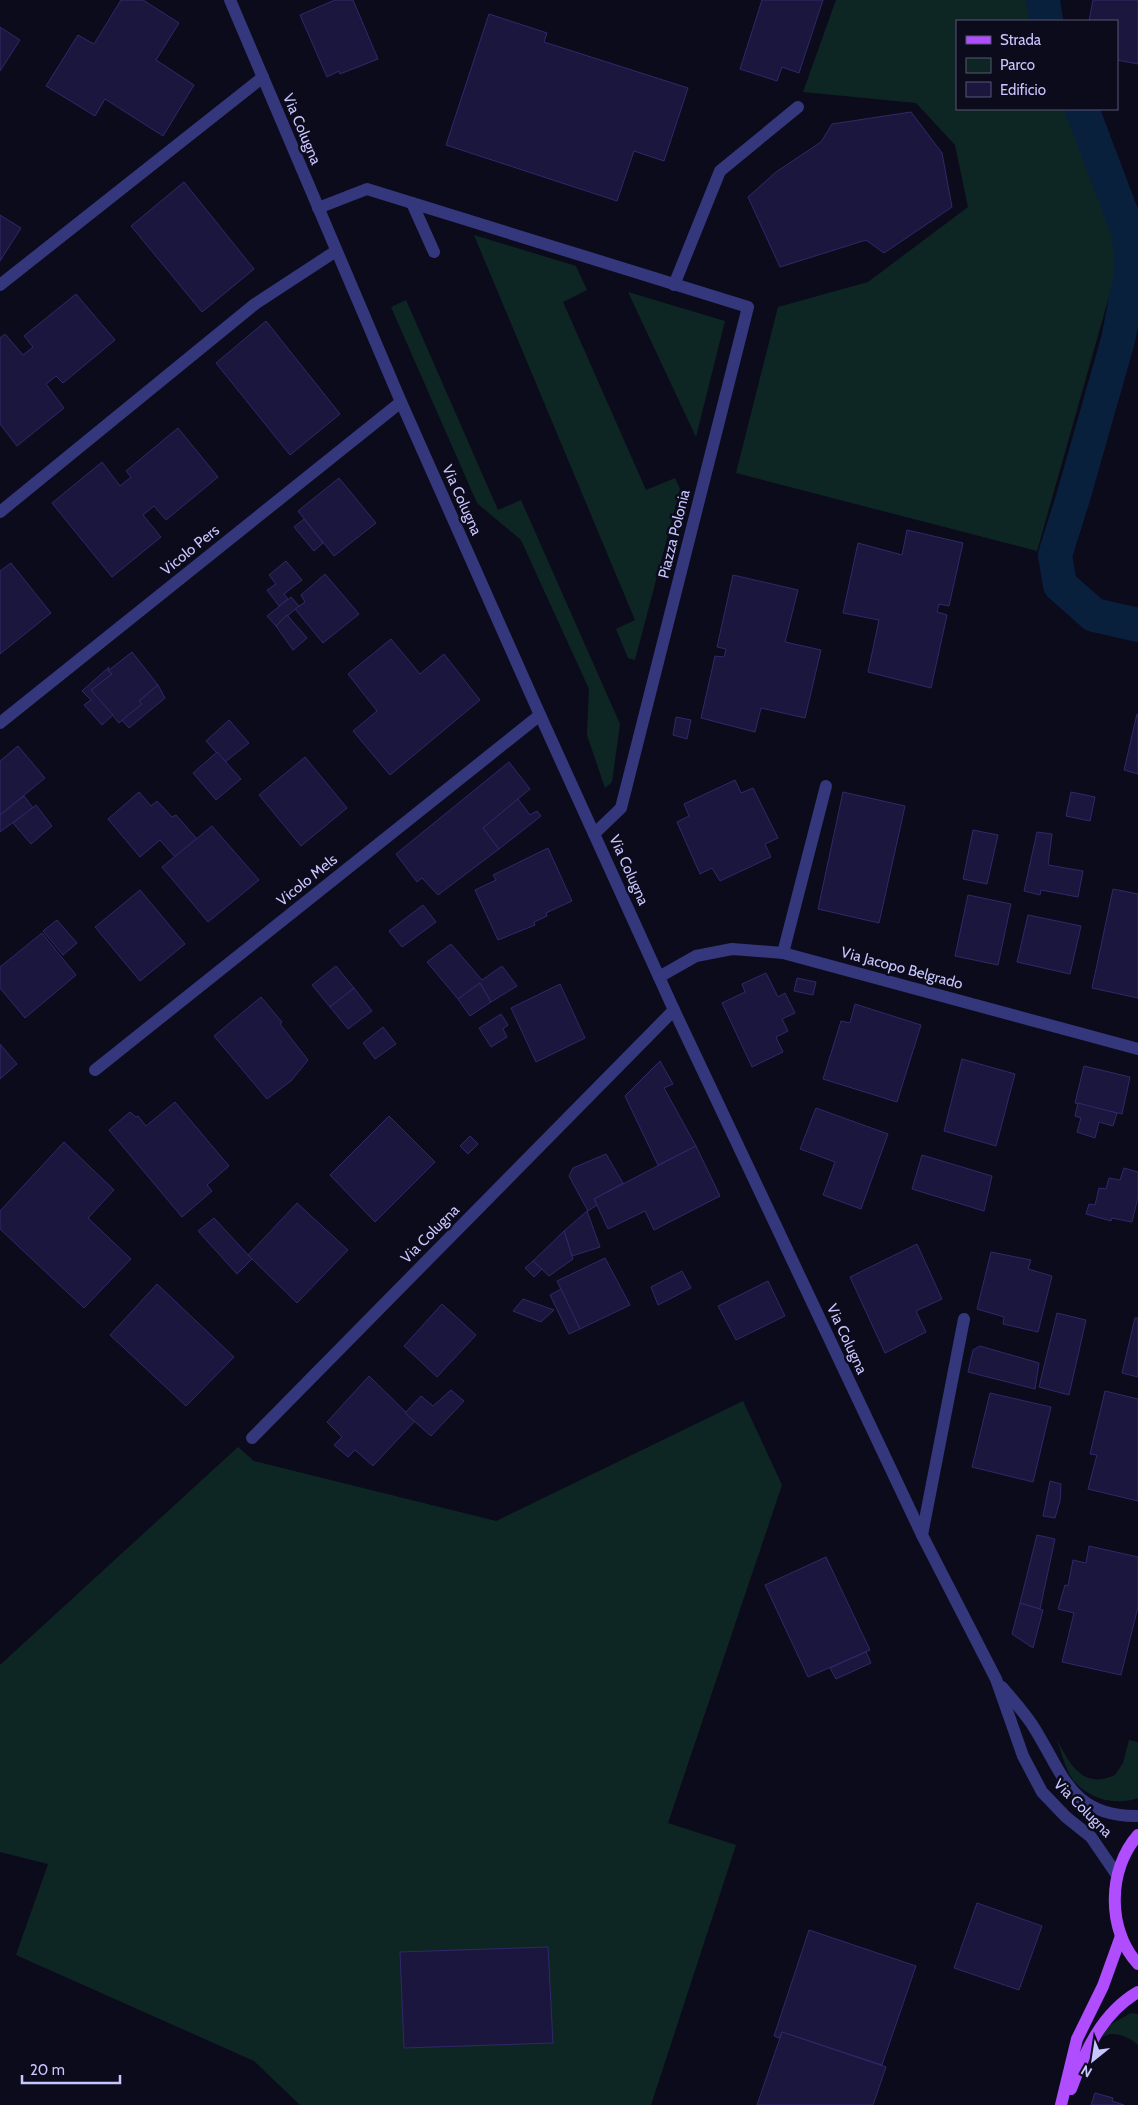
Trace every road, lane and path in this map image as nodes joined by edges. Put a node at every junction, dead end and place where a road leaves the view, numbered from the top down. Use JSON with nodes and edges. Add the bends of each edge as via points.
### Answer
{"nodes":[{"id":1,"x":230,"y":0,"type":"edge"},
{"id":2,"x":263,"y":77,"type":"junction"},
{"id":3,"x":798,"y":107,"type":"dead end"},
{"id":4,"x":412,"y":203,"type":"junction"},
{"id":5,"x":318,"y":208,"type":"junction"},
{"id":6,"x":336,"y":251,"type":"junction"},
{"id":7,"x":434,"y":252,"type":"dead end"},
{"id":8,"x":0,"y":285,"type":"edge"},
{"id":9,"x":674,"y":285,"type":"junction"},
{"id":10,"x":401,"y":402,"type":"junction"},
{"id":11,"x":0,"y":512,"type":"edge"},
{"id":12,"x":540,"y":715,"type":"junction"},
{"id":13,"x":0,"y":723,"type":"edge"},
{"id":14,"x":826,"y":786,"type":"dead end"},
{"id":15,"x":594,"y":834,"type":"junction"},
{"id":16,"x":783,"y":953,"type":"junction"},
{"id":17,"x":659,"y":977,"type":"junction"},
{"id":18,"x":674,"y":1010,"type":"junction"},
{"id":19,"x":1138,"y":1049,"type":"edge"},
{"id":20,"x":95,"y":1070,"type":"dead end"},
{"id":21,"x":964,"y":1319,"type":"dead end"},
{"id":22,"x":252,"y":1438,"type":"dead end"},
{"id":23,"x":922,"y":1535,"type":"junction"},
{"id":24,"x":996,"y":1679,"type":"junction"},
{"id":25,"x":1138,"y":1816,"type":"edge"},
{"id":26,"x":1138,"y":1836,"type":"edge"},
{"id":27,"x":1118,"y":1875,"type":"junction"},
{"id":28,"x":1121,"y":1936,"type":"junction"},
{"id":29,"x":1138,"y":1964,"type":"edge"},
{"id":30,"x":1138,"y":1992,"type":"edge"},
{"id":31,"x":1063,"y":2105,"type":"edge"}],
"edges":[{"from":1,"to":2,"type":"street","name":"Via Colugna"},
{"from":2,"to":5,"type":"street","name":"Via Colugna"},
{"from":2,"to":8,"type":"street"},
{"from":3,"to":9,"type":"street","via":[[720,171]]},
{"from":4,"to":5,"type":"street","name":"Piazza Polonia","via":[[367,189]]},
{"from":4,"to":7,"type":"street"},
{"from":4,"to":9,"type":"street","name":"Piazza Polonia"},
{"from":5,"to":6,"type":"street","name":"Via Colugna"},
{"from":6,"to":10,"type":"street","name":"Via Colugna"},
{"from":6,"to":11,"type":"street","via":[[255,304]]},
{"from":9,"to":15,"type":"street","name":"Piazza Polonia","via":[[748,308],[621,808]]},
{"from":10,"to":12,"type":"street","name":"Via Colugna"},
{"from":10,"to":13,"type":"street","name":"Vicolo Pers"},
{"from":12,"to":15,"type":"street","name":"Via Colugna"},
{"from":12,"to":20,"type":"street","name":"Vicolo Mels"},
{"from":14,"to":16,"type":"street"},
{"from":15,"to":17,"type":"street","name":"Via Colugna"},
{"from":16,"to":17,"type":"street","name":"Via Jacopo Belgrado","via":[[732,949],[696,956]]},
{"from":16,"to":19,"type":"street","name":"Via Jacopo Belgrado"},
{"from":17,"to":18,"type":"street","name":"Via Colugna"},
{"from":18,"to":22,"type":"street","name":"Via Colugna"},
{"from":18,"to":23,"type":"street","name":"Via Colugna"},
{"from":21,"to":23,"type":"street"},
{"from":23,"to":24,"type":"street","name":"Via Colugna"},
{"from":24,"to":25,"type":"street","name":"Via Colugna","via":[[1032,1724],[1068,1788],[1089,1804],[1104,1810]]},
{"from":24,"to":27,"type":"street","name":"Via Colugna","via":[[1015,1738],[1033,1778],[1054,1806],[1091,1837]]},
{"from":26,"to":27,"type":"main road","via":[[1125,1855]]},
{"from":27,"to":28,"type":"main road","via":[[1114,1904]]},
{"from":28,"to":29,"type":"main road"},
{"from":28,"to":31,"type":"main road","via":[[1103,1986],[1077,2039]]},
{"from":30,"to":31,"type":"main road","via":[[1119,2006],[1099,2029]]}]}
